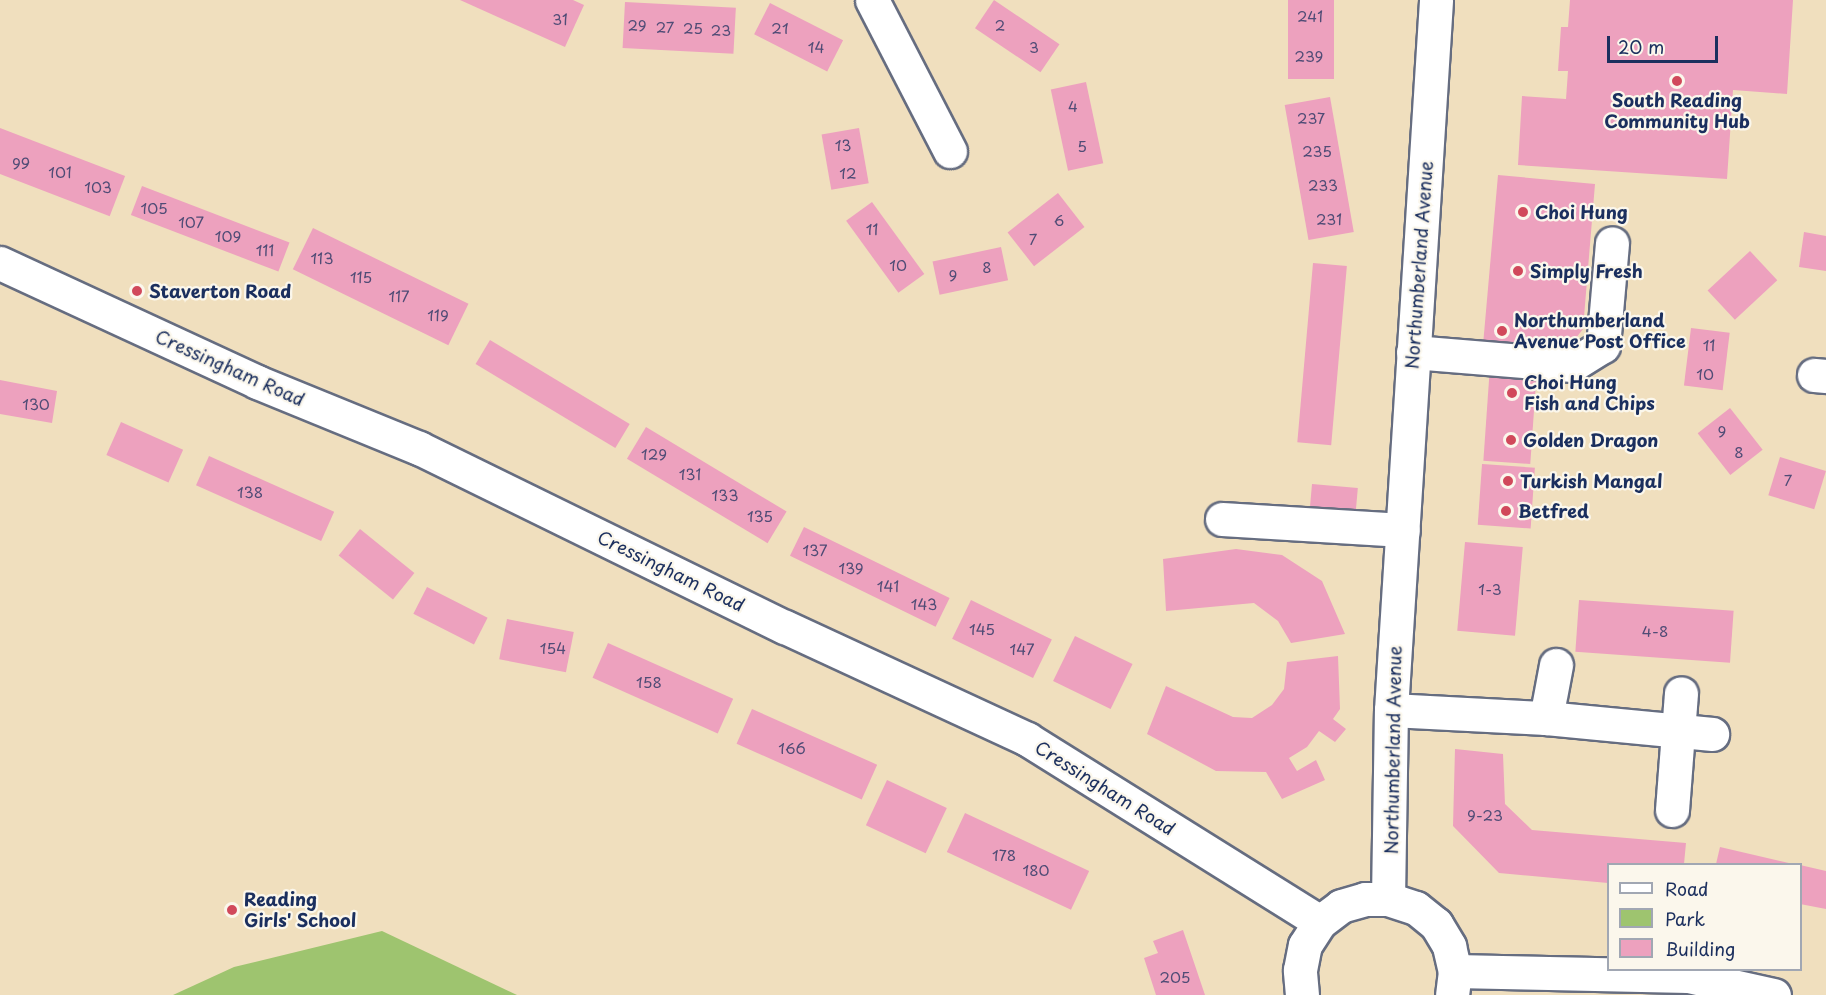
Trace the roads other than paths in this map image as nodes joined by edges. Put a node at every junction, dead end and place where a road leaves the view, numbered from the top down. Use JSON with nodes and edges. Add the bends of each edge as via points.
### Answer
{"nodes":[{"id":1,"x":872,"y":0,"type":"edge"},
{"id":2,"x":1436,"y":0,"type":"edge"},
{"id":3,"x":950,"y":151,"type":"dead end"},
{"id":4,"x":1612,"y":243,"type":"dead end"},
{"id":5,"x":0,"y":263,"type":"edge"},
{"id":6,"x":1413,"y":352,"type":"junction"},
{"id":7,"x":1222,"y":519,"type":"dead end"},
{"id":8,"x":1402,"y":530,"type":"junction"},
{"id":9,"x":1556,"y":665,"type":"dead end"},
{"id":10,"x":1681,"y":693,"type":"dead end"},
{"id":11,"x":1391,"y":710,"type":"junction"},
{"id":12,"x":1546,"y":718,"type":"junction"},
{"id":13,"x":1678,"y":733,"type":"junction"},
{"id":14,"x":1712,"y":734,"type":"dead end"},
{"id":15,"x":1672,"y":810,"type":"dead end"},
{"id":16,"x":1388,"y":898,"type":"junction"},
{"id":17,"x":1320,"y":922,"type":"junction"},
{"id":18,"x":1454,"y":983,"type":"edge"},
{"id":19,"x":1302,"y":995,"type":"edge"},
{"id":20,"x":1774,"y":995,"type":"edge"}],
"edges":[{"from":1,"to":3,"type":"street"},
{"from":2,"to":6,"type":"street","name":"Northumberland Avenue"},
{"from":4,"to":6,"type":"street","via":[[1603,346],[1572,365]]},
{"from":5,"to":17,"type":"street","name":"Cressingham Road","via":[[257,382],[419,448],[785,627],[1027,739]]},
{"from":6,"to":8,"type":"street","name":"Northumberland Avenue"},
{"from":7,"to":8,"type":"street"},
{"from":8,"to":11,"type":"street","name":"Northumberland Avenue"},
{"from":9,"to":12,"type":"street"},
{"from":10,"to":13,"type":"street"},
{"from":11,"to":12,"type":"street"},
{"from":11,"to":16,"type":"street","name":"Northumberland Avenue"},
{"from":12,"to":13,"type":"street"},
{"from":13,"to":14,"type":"street"},
{"from":13,"to":15,"type":"street"},
{"from":16,"to":17,"type":"street","via":[[1341,906]]},
{"from":16,"to":18,"type":"street","via":[[1416,908],[1436,924],[1449,946]]},
{"from":17,"to":19,"type":"street","via":[[1305,945],[1299,970]]},
{"from":18,"to":20,"type":"street","via":[[1688,976]]}]}
